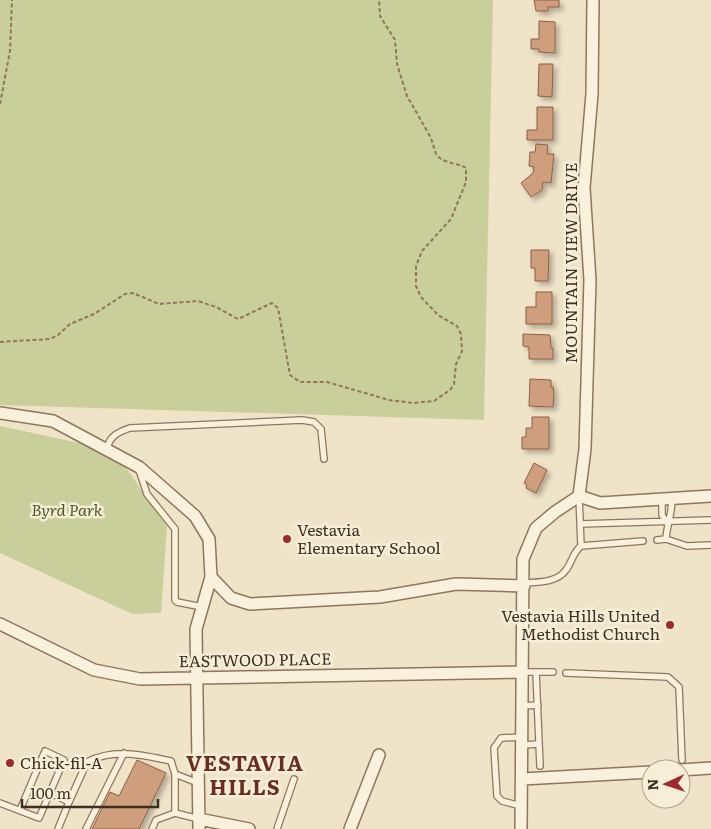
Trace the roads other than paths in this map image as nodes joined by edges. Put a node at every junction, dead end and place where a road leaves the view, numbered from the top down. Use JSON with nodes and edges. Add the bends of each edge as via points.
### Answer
{"nodes":[{"id":1,"x":593,"y":0,"type":"edge"},
{"id":2,"x":0,"y":413,"type":"edge"},
{"id":3,"x":107,"y":448,"type":"junction"},
{"id":4,"x":324,"y":459,"type":"dead end"},
{"id":5,"x":139,"y":467,"type":"junction"},
{"id":6,"x":579,"y":496,"type":"junction"},
{"id":7,"x":711,"y":496,"type":"edge"},
{"id":8,"x":667,"y":499,"type":"junction"},
{"id":9,"x":711,"y":520,"type":"edge"},
{"id":10,"x":667,"y":522,"type":"junction"},
{"id":11,"x":580,"y":524,"type":"junction"},
{"id":12,"x":666,"y":539,"type":"junction"},
{"id":13,"x":657,"y":540,"type":"dead end"},
{"id":14,"x":643,"y":541,"type":"dead end"},
{"id":15,"x":711,"y":545,"type":"edge"},
{"id":16,"x":580,"y":546,"type":"junction"},
{"id":17,"x":211,"y":577,"type":"junction"},
{"id":18,"x":524,"y":585,"type":"junction"},
{"id":19,"x":202,"y":607,"type":"junction"},
{"id":20,"x":0,"y":624,"type":"edge"},
{"id":21,"x":522,"y":672,"type":"junction"},
{"id":22,"x":536,"y":672,"type":"junction"},
{"id":23,"x":553,"y":672,"type":"dead end"},
{"id":24,"x":566,"y":673,"type":"dead end"},
{"id":25,"x":197,"y":677,"type":"junction"},
{"id":26,"x":538,"y":705,"type":"junction"},
{"id":27,"x":522,"y":706,"type":"junction"},
{"id":28,"x":522,"y":741,"type":"junction"},
{"id":29,"x":539,"y":744,"type":"junction"},
{"id":30,"x":124,"y":753,"type":"junction"},
{"id":31,"x":379,"y":755,"type":"dead end"},
{"id":32,"x":681,"y":759,"type":"edge"},
{"id":33,"x":540,"y":766,"type":"dead end"},
{"id":34,"x":691,"y":766,"type":"edge"},
{"id":35,"x":711,"y":768,"type":"edge"},
{"id":36,"x":641,"y":773,"type":"edge"},
{"id":37,"x":175,"y":774,"type":"junction"},
{"id":38,"x":294,"y":779,"type":"dead end"},
{"id":39,"x":522,"y":779,"type":"junction"},
{"id":40,"x":198,"y":783,"type":"junction"},
{"id":41,"x":50,"y":793,"type":"junction"},
{"id":42,"x":69,"y":802,"type":"junction"},
{"id":43,"x":0,"y":803,"type":"edge"},
{"id":44,"x":521,"y":806,"type":"junction"},
{"id":45,"x":20,"y":810,"type":"junction"},
{"id":46,"x":175,"y":814,"type":"junction"},
{"id":47,"x":199,"y":824,"type":"edge"},
{"id":48,"x":58,"y":829,"type":"edge"},
{"id":49,"x":86,"y":829,"type":"edge"},
{"id":50,"x":152,"y":829,"type":"edge"},
{"id":51,"x":249,"y":829,"type":"edge"},
{"id":52,"x":277,"y":829,"type":"edge"},
{"id":53,"x":350,"y":829,"type":"edge"},
{"id":54,"x":521,"y":829,"type":"edge"}],
"edges":[{"from":1,"to":6,"type":"street","name":"MOUNTAIN VIEW DRIVE","via":[[592,94],[584,188],[590,280],[585,450]]},
{"from":2,"to":3,"type":"street","via":[[53,421]]},
{"from":3,"to":4,"type":"lane","via":[[109,440],[118,432],[130,428],[302,420],[314,422],[321,429]]},
{"from":3,"to":5,"type":"street"},
{"from":5,"to":17,"type":"street","via":[[195,516],[209,539]]},
{"from":5,"to":19,"type":"lane","via":[[147,494],[175,529],[175,600]]},
{"from":6,"to":8,"type":"street","via":[[600,503]]},
{"from":6,"to":11,"type":"lane"},
{"from":6,"to":18,"type":"street","via":[[536,528],[523,558]]},
{"from":7,"to":8,"type":"street"},
{"from":8,"to":10,"type":"lane","via":[[662,515]]},
{"from":8,"to":10,"type":"lane","via":[[672,516]]},
{"from":9,"to":10,"type":"lane"},
{"from":10,"to":11,"type":"lane"},
{"from":10,"to":12,"type":"lane"},
{"from":11,"to":16,"type":"lane"},
{"from":12,"to":13,"type":"lane"},
{"from":12,"to":15,"type":"lane","via":[[687,546]]},
{"from":14,"to":16,"type":"lane"},
{"from":16,"to":18,"type":"lane","via":[[565,572],[556,578]]},
{"from":17,"to":18,"type":"street","via":[[231,598],[250,604],[380,597],[456,584]]},
{"from":17,"to":19,"type":"street"},
{"from":18,"to":21,"type":"street"},
{"from":19,"to":25,"type":"street","via":[[196,629]]},
{"from":20,"to":25,"type":"street","name":"EASTWOOD PLACE","via":[[94,670],[140,679]]},
{"from":21,"to":22,"type":"lane"},
{"from":21,"to":25,"type":"street","name":"EASTWOOD PLACE"},
{"from":21,"to":27,"type":"street"},
{"from":22,"to":23,"type":"lane"},
{"from":22,"to":26,"type":"lane"},
{"from":24,"to":32,"type":"lane","via":[[668,677],[675,682],[679,688]]},
{"from":25,"to":40,"type":"street"},
{"from":26,"to":27,"type":"lane"},
{"from":26,"to":29,"type":"lane"},
{"from":27,"to":28,"type":"street"},
{"from":28,"to":29,"type":"lane"},
{"from":28,"to":39,"type":"street"},
{"from":28,"to":44,"type":"lane","via":[[501,738],[494,748],[497,796],[502,801]]},
{"from":29,"to":33,"type":"lane"},
{"from":30,"to":37,"type":"lane","via":[[171,761]]},
{"from":30,"to":42,"type":"lane","via":[[110,753],[87,762]]},
{"from":30,"to":49,"type":"lane"},
{"from":31,"to":53,"type":"street"},
{"from":34,"to":35,"type":"street"},
{"from":36,"to":39,"type":"street"},
{"from":37,"to":40,"type":"lane"},
{"from":37,"to":46,"type":"lane"},
{"from":38,"to":52,"type":"lane"},
{"from":39,"to":44,"type":"street"},
{"from":40,"to":47,"type":"street"},
{"from":41,"to":42,"type":"lane"},
{"from":41,"to":45,"type":"lane","via":[[39,818]]},
{"from":41,"to":45,"type":"lane","via":[[64,760],[45,751]]},
{"from":42,"to":48,"type":"lane"},
{"from":43,"to":45,"type":"lane"},
{"from":44,"to":54,"type":"street"},
{"from":46,"to":47,"type":"lane"},
{"from":46,"to":50,"type":"lane","via":[[156,820]]},
{"from":47,"to":51,"type":"street"}]}
